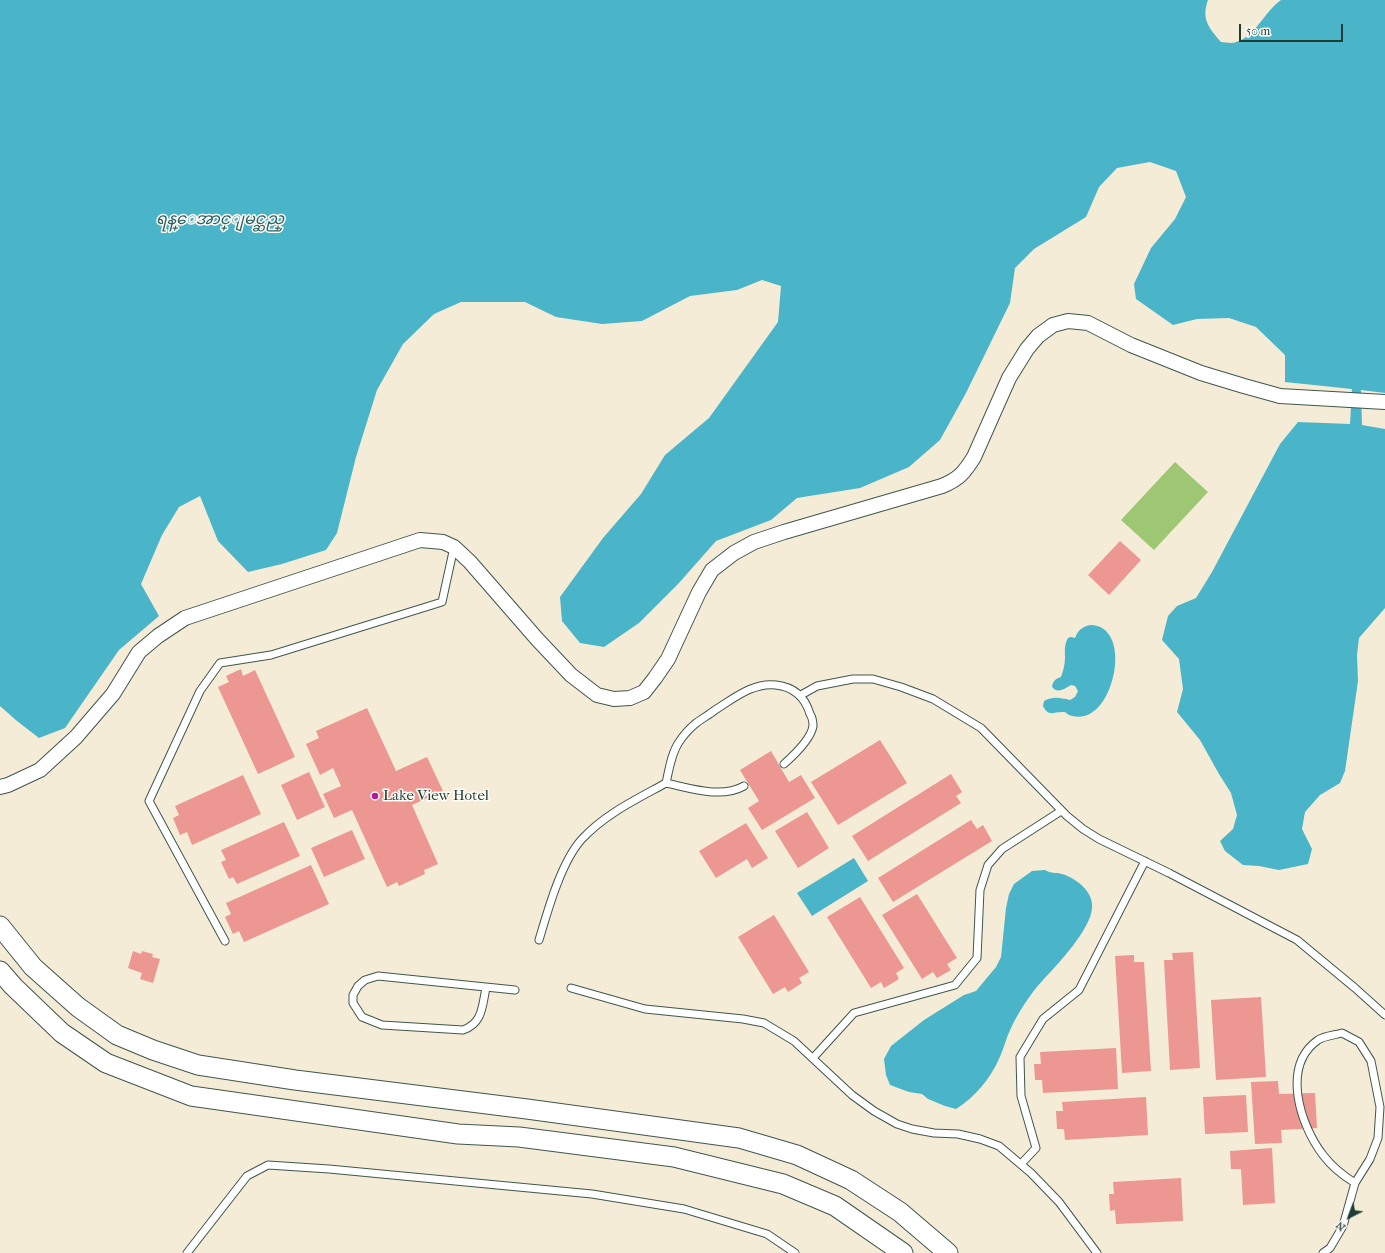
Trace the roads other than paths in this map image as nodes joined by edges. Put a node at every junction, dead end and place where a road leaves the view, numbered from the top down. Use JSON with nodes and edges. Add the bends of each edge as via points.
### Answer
{"nodes":[{"id":1,"x":1385,"y":402,"type":"edge"},
{"id":2,"x":454,"y":547,"type":"junction"},
{"id":3,"x":801,"y":695,"type":"junction"},
{"id":4,"x":784,"y":764,"type":"dead end"},
{"id":5,"x":666,"y":783,"type":"junction"},
{"id":6,"x":744,"y":786,"type":"dead end"},
{"id":7,"x":0,"y":787,"type":"edge"},
{"id":8,"x":1061,"y":811,"type":"junction"},
{"id":9,"x":1145,"y":861,"type":"junction"},
{"id":10,"x":0,"y":926,"type":"edge"},
{"id":11,"x":539,"y":940,"type":"dead end"},
{"id":12,"x":225,"y":942,"type":"dead end"},
{"id":13,"x":0,"y":971,"type":"edge"},
{"id":14,"x":486,"y":988,"type":"junction"},
{"id":15,"x":571,"y":988,"type":"dead end"},
{"id":16,"x":515,"y":990,"type":"dead end"},
{"id":17,"x":1385,"y":1015,"type":"edge"},
{"id":18,"x":813,"y":1058,"type":"junction"},
{"id":19,"x":1021,"y":1164,"type":"junction"},
{"id":20,"x":1354,"y":1183,"type":"junction"},
{"id":21,"x":187,"y":1253,"type":"edge"},
{"id":22,"x":794,"y":1253,"type":"edge"},
{"id":23,"x":903,"y":1253,"type":"edge"},
{"id":24,"x":948,"y":1253,"type":"edge"},
{"id":25,"x":1097,"y":1253,"type":"edge"},
{"id":26,"x":1323,"y":1253,"type":"edge"}],
"edges":[{"from":1,"to":2,"type":"street","via":[[1280,396],[1201,373],[1131,345],[1088,323],[1068,321],[1053,324],[1038,336],[1008,378],[974,457],[956,481],[784,532],[754,542],[734,553],[712,570],[668,659],[655,678],[644,692],[630,698],[614,699],[597,695],[571,675]]},
{"from":2,"to":7,"type":"street","via":[[443,542],[420,540],[185,618],[139,652],[113,694],[76,737],[40,770]]},
{"from":2,"to":12,"type":"lane","via":[[442,602],[271,655],[220,663],[200,691],[149,801]]},
{"from":3,"to":4,"type":"lane","via":[[808,706],[813,727],[795,755]]},
{"from":3,"to":5,"type":"lane","via":[[788,687],[774,684],[756,687],[740,694],[696,722],[678,744]]},
{"from":3,"to":8,"type":"lane","via":[[817,686],[853,679],[873,679],[932,699],[981,728]]},
{"from":5,"to":6,"type":"lane","via":[[722,792]]},
{"from":5,"to":11,"type":"lane","via":[[603,819],[582,839],[561,875]]},
{"from":8,"to":9,"type":"lane","via":[[1099,840]]},
{"from":8,"to":18,"type":"lane","via":[[1002,849],[988,865],[980,890],[977,958],[955,985],[854,1013]]},
{"from":9,"to":17,"type":"lane","via":[[1297,940]]},
{"from":9,"to":19,"type":"lane","via":[[1079,990],[1043,1019],[1020,1057],[1021,1096],[1036,1148]]},
{"from":10,"to":24,"type":"main road","via":[[33,967],[78,1007],[117,1036],[153,1050],[198,1065],[295,1080],[739,1138],[798,1155],[851,1180],[900,1212]]},
{"from":13,"to":23,"type":"main road","via":[[62,1033],[106,1063],[190,1096],[458,1134],[519,1137],[674,1157],[783,1184],[835,1206]]},
{"from":14,"to":14,"type":"lane","via":[[378,976],[365,980],[352,994],[353,1003],[362,1017],[382,1025],[463,1030],[476,1023]]},
{"from":14,"to":16,"type":"lane"},
{"from":15,"to":18,"type":"lane","via":[[645,1009],[764,1023]]},
{"from":18,"to":19,"type":"lane","via":[[852,1095],[897,1124],[934,1133],[958,1134],[980,1139],[999,1146]]},
{"from":19,"to":25,"type":"lane","via":[[1059,1202]]},
{"from":20,"to":20,"type":"lane","via":[[1370,1158],[1378,1138],[1380,1108],[1371,1060],[1358,1042],[1342,1033],[1319,1039],[1303,1055],[1296,1077],[1298,1102],[1311,1138],[1339,1173]]},
{"from":20,"to":26,"type":"lane","via":[[1343,1226],[1330,1248]]},
{"from":21,"to":22,"type":"lane","via":[[247,1176],[268,1165],[592,1194],[668,1206],[767,1234]]}]}
